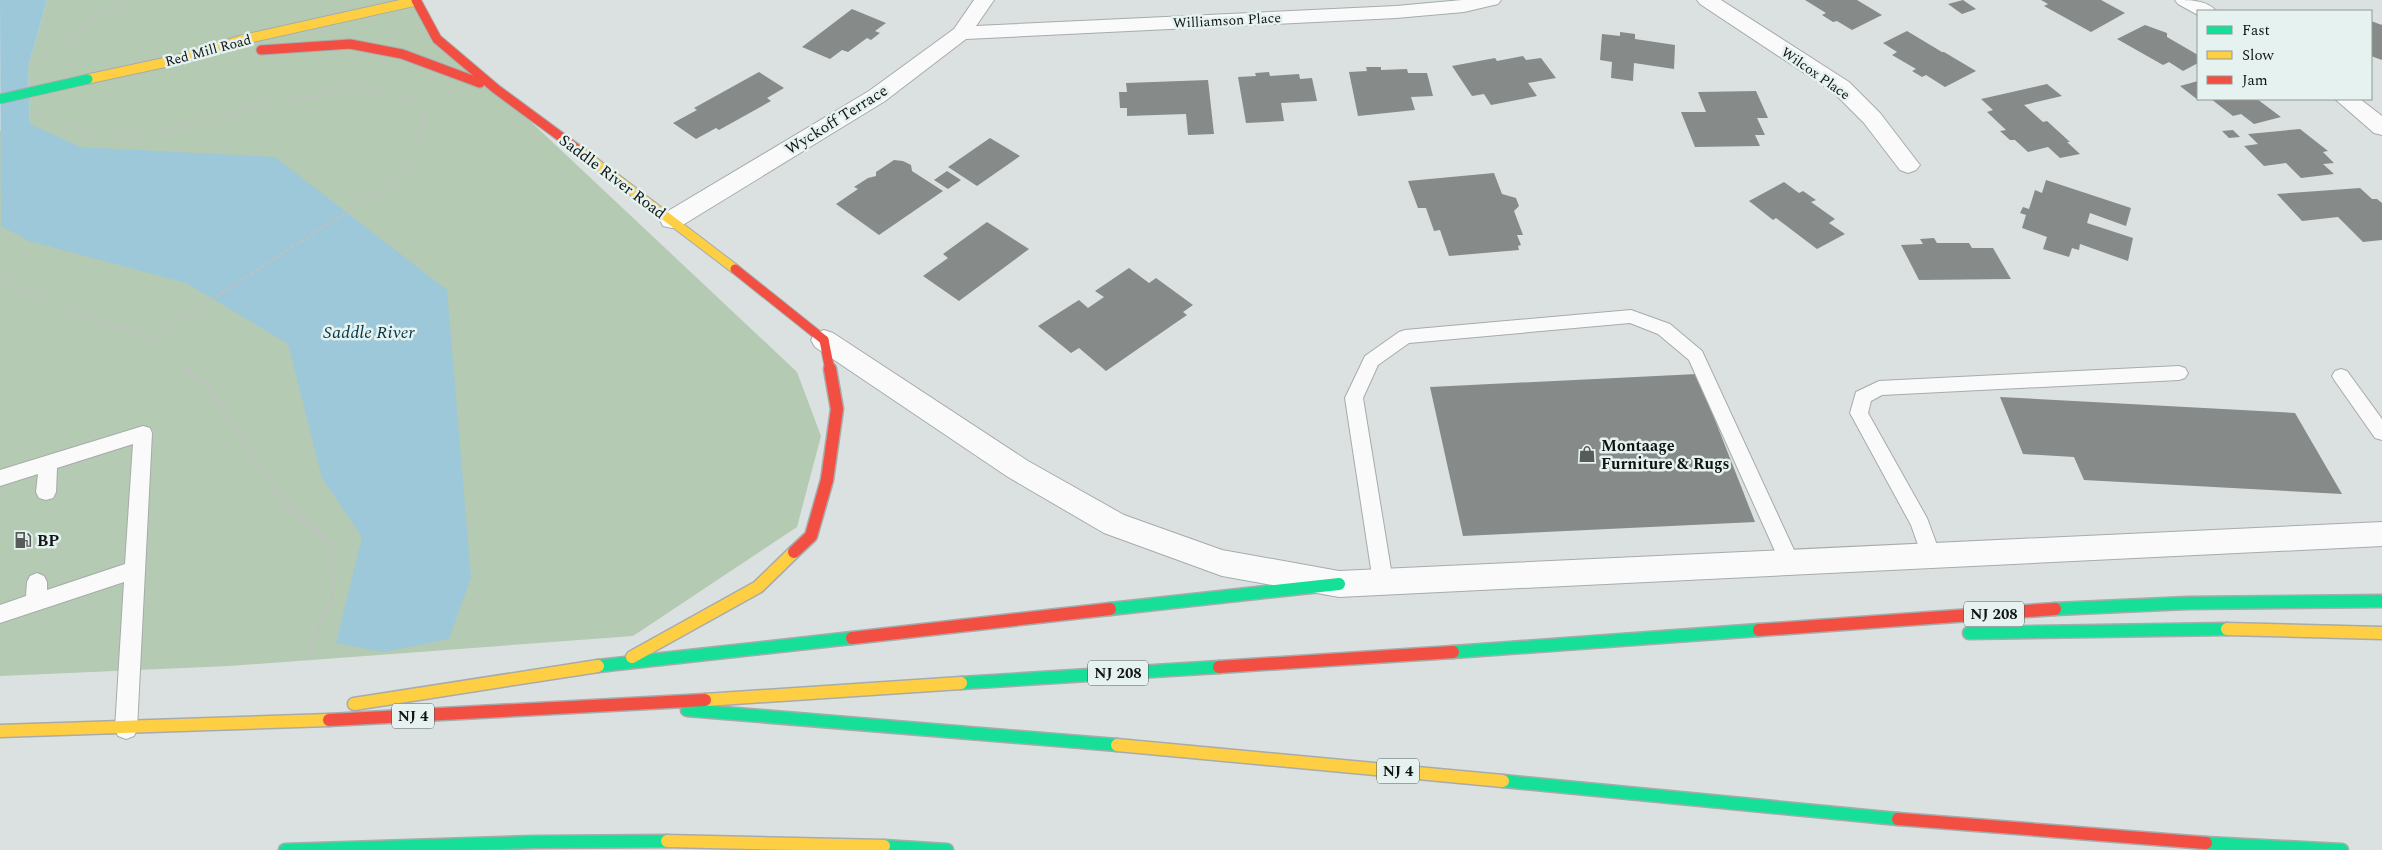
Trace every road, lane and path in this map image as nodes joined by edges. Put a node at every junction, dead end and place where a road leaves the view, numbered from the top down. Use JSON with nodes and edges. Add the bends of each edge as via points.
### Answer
{"nodes":[{"id":1,"x":126,"y":0,"type":"edge"},
{"id":2,"x":416,"y":0,"type":"edge"},
{"id":3,"x":984,"y":0,"type":"edge"},
{"id":4,"x":1491,"y":0,"type":"edge"},
{"id":5,"x":1707,"y":0,"type":"edge"},
{"id":6,"x":2185,"y":0,"type":"edge"},
{"id":7,"x":2204,"y":10,"type":"edge"},
{"id":8,"x":291,"y":18,"type":"dead end"},
{"id":9,"x":961,"y":33,"type":"junction"},
{"id":10,"x":241,"y":40,"type":"junction"},
{"id":11,"x":52,"y":52,"type":"dead end"},
{"id":12,"x":176,"y":60,"type":"junction"},
{"id":13,"x":496,"y":89,"type":"junction"},
{"id":14,"x":0,"y":99,"type":"edge"},
{"id":15,"x":2347,"y":100,"type":"edge"},
{"id":16,"x":65,"y":124,"type":"dead end"},
{"id":17,"x":2382,"y":128,"type":"edge"},
{"id":18,"x":1908,"y":165,"type":"dead end"},
{"id":19,"x":672,"y":220,"type":"junction"},
{"id":20,"x":0,"y":280,"type":"edge"},
{"id":21,"x":150,"y":339,"type":"junction"},
{"id":22,"x":824,"y":340,"type":"junction"},
{"id":23,"x":2179,"y":373,"type":"dead end"},
{"id":24,"x":2341,"y":376,"type":"dead end"},
{"id":25,"x":2382,"y":433,"type":"edge"},
{"id":26,"x":48,"y":463,"type":"junction"},
{"id":27,"x":0,"y":478,"type":"edge"},
{"id":28,"x":46,"y":492,"type":"dead end"},
{"id":29,"x":2382,"y":534,"type":"edge"},
{"id":30,"x":1931,"y":556,"type":"junction"},
{"id":31,"x":1790,"y":563,"type":"junction"},
{"id":32,"x":135,"y":570,"type":"junction"},
{"id":33,"x":1383,"y":582,"type":"junction"},
{"id":34,"x":1339,"y":584,"type":"junction"},
{"id":35,"x":2382,"y":601,"type":"edge"},
{"id":36,"x":0,"y":614,"type":"edge"},
{"id":37,"x":1954,"y":633,"type":"dead end"},
{"id":38,"x":2382,"y":633,"type":"edge"},
{"id":39,"x":1845,"y":636,"type":"dead end"},
{"id":40,"x":1606,"y":641,"type":"junction"},
{"id":41,"x":309,"y":650,"type":"dead end"},
{"id":42,"x":620,"y":663,"type":"junction"},
{"id":43,"x":344,"y":705,"type":"dead end"},
{"id":44,"x":630,"y":705,"type":"junction"},
{"id":45,"x":325,"y":708,"type":"dead end"},
{"id":46,"x":196,"y":727,"type":"junction"},
{"id":47,"x":126,"y":729,"type":"junction"},
{"id":48,"x":0,"y":731,"type":"edge"},
{"id":49,"x":616,"y":845,"type":"edge"},
{"id":50,"x":902,"y":848,"type":"edge"},
{"id":51,"x":285,"y":850,"type":"edge"},
{"id":52,"x":947,"y":850,"type":"edge"},
{"id":53,"x":2342,"y":850,"type":"edge"}],
"edges":[{"from":1,"to":11,"type":"path","via":[[92,19]]},
{"from":2,"to":10,"type":"main road","name":"Red Mill Road"},
{"from":2,"to":13,"type":"main road","name":"Saddle River Road","via":[[437,39]]},
{"from":3,"to":9,"type":"street","name":"Wyckoff Terrace"},
{"from":4,"to":9,"type":"street","name":"Williamson Place","via":[[1464,6],[1396,12]]},
{"from":5,"to":18,"type":"street","name":"Wilcox Place","via":[[1841,87],[1872,118]]},
{"from":6,"to":7,"type":"street"},
{"from":8,"to":10,"type":"main road"},
{"from":9,"to":19,"type":"street","name":"Wyckoff Terrace","via":[[876,96]]},
{"from":10,"to":12,"type":"main road","name":"Red Mill Road"},
{"from":12,"to":13,"type":"main road","via":[[350,44],[402,54]]},
{"from":12,"to":14,"type":"main road","name":"Red Mill Road","bridge":true},
{"from":13,"to":19,"type":"main road","name":"Saddle River Road"},
{"from":15,"to":17,"type":"street"},
{"from":16,"to":21,"type":"path","via":[[99,138],[146,137],[239,112],[353,88],[408,98],[424,111],[417,150],[390,184]]},
{"from":19,"to":22,"type":"main road","name":"Saddle River Road"},
{"from":20,"to":21,"type":"path"},
{"from":21,"to":41,"type":"path","via":[[214,393],[279,498],[330,543],[334,591]]},
{"from":22,"to":34,"type":"street","via":[[1018,469],[1114,524],[1222,563]]},
{"from":22,"to":42,"type":"main road","via":[[837,409],[828,480],[811,536],[758,587]]},
{"from":23,"to":30,"type":"lane","via":[[1879,388],[1864,397],[1859,413],[1920,524]]},
{"from":24,"to":25,"type":"lane"},
{"from":26,"to":27,"type":"lane"},
{"from":26,"to":28,"type":"lane"},
{"from":26,"to":32,"type":"lane","via":[[143,433]]},
{"from":29,"to":30,"type":"street"},
{"from":30,"to":31,"type":"street"},
{"from":31,"to":33,"type":"street"},
{"from":31,"to":33,"type":"lane","via":[[1696,356],[1664,329],[1631,316],[1405,337],[1371,361],[1354,398]]},
{"from":32,"to":36,"type":"lane","via":[[36,592]]},
{"from":32,"to":47,"type":"lane"},
{"from":33,"to":34,"type":"street"},
{"from":34,"to":42,"type":"main road"},
{"from":35,"to":40,"type":"main road","number":"NJ 208","via":[[2099,608]]},
{"from":37,"to":38,"type":"main road","via":[[2192,628]]},
{"from":39,"to":40,"type":"main road"},
{"from":40,"to":44,"type":"main road","number":"NJ 208"},
{"from":42,"to":43,"type":"main road"},
{"from":44,"to":46,"type":"main road","number":"NJ 4"},
{"from":44,"to":53,"type":"main road","number":"NJ 4","via":[[1270,758],[1928,823]]},
{"from":45,"to":46,"type":"main road"},
{"from":46,"to":47,"type":"main road","number":"NJ 4"},
{"from":47,"to":48,"type":"main road","number":"NJ 4"},
{"from":49,"to":50,"type":"main road","via":[[728,839]]},
{"from":49,"to":51,"type":"main road"},
{"from":50,"to":52,"type":"main road"}]}
